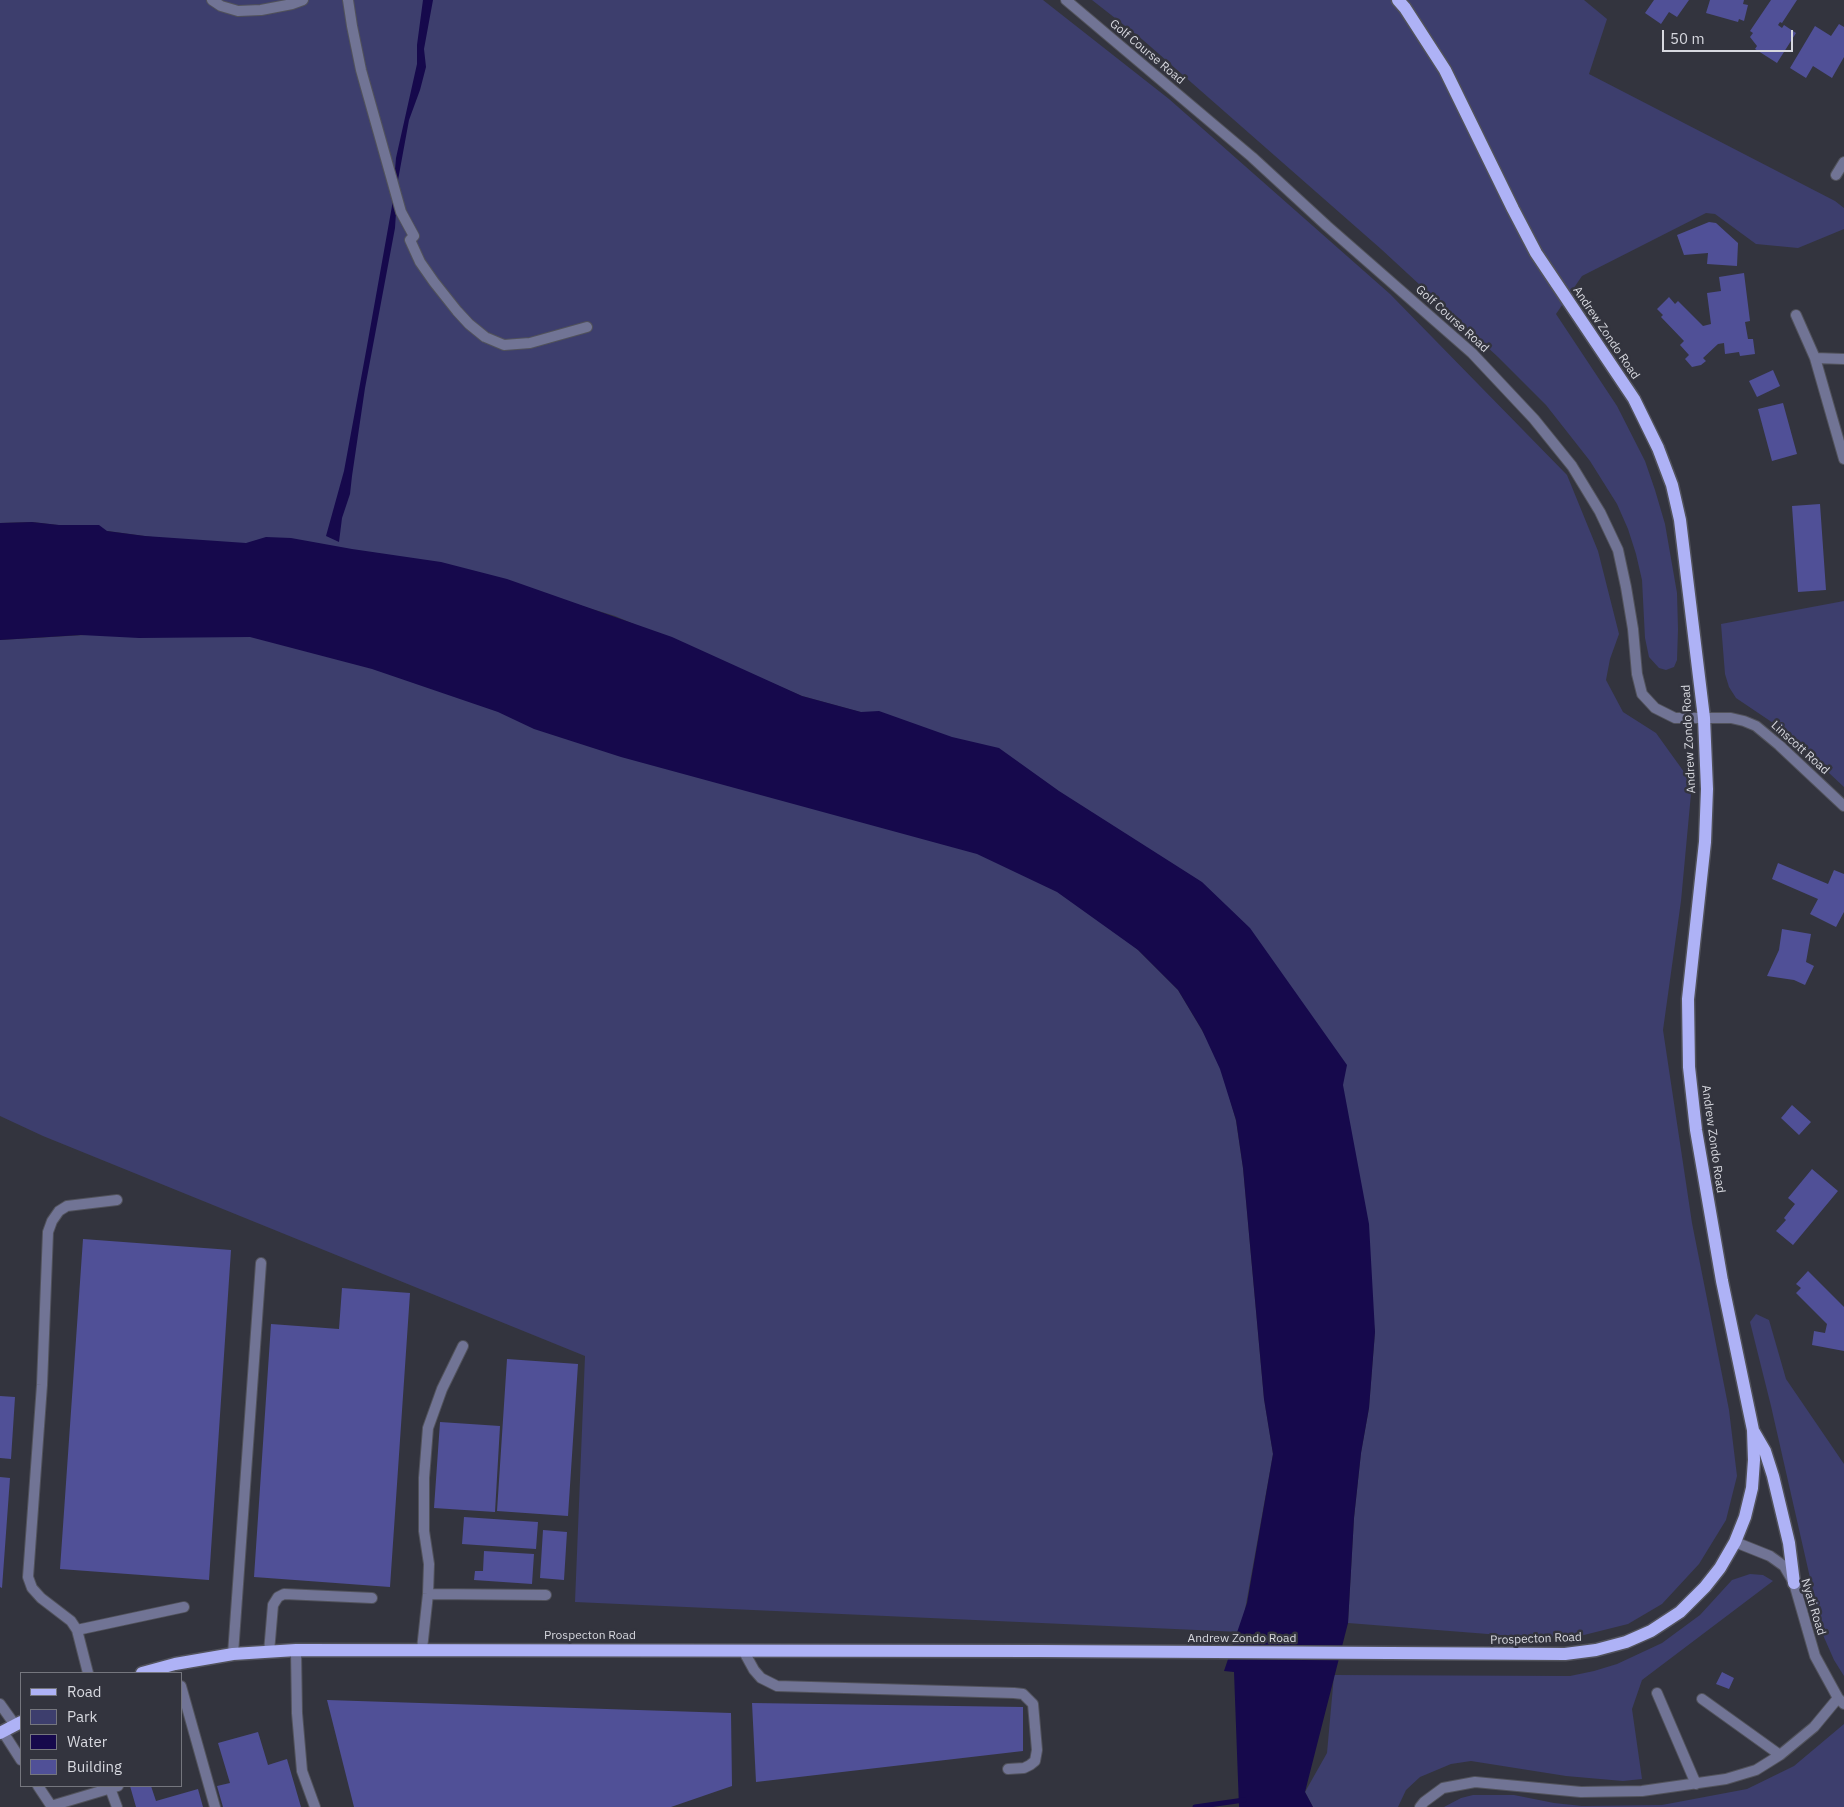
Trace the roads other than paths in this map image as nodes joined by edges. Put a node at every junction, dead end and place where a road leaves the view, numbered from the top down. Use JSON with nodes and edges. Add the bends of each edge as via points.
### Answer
{"nodes":[{"id":1,"x":212,"y":0,"type":"edge"},
{"id":2,"x":303,"y":0,"type":"edge"},
{"id":3,"x":348,"y":0,"type":"edge"},
{"id":4,"x":1066,"y":0,"type":"edge"},
{"id":5,"x":1398,"y":0,"type":"edge"},
{"id":6,"x":1844,"y":162,"type":"edge"},
{"id":7,"x":1836,"y":175,"type":"dead end"},
{"id":8,"x":1796,"y":314,"type":"dead end"},
{"id":9,"x":587,"y":327,"type":"dead end"},
{"id":10,"x":1815,"y":358,"type":"junction"},
{"id":11,"x":1844,"y":359,"type":"edge"},
{"id":12,"x":1844,"y":459,"type":"edge"},
{"id":13,"x":1704,"y":718,"type":"junction"},
{"id":14,"x":1844,"y":806,"type":"edge"},
{"id":15,"x":117,"y":1200,"type":"dead end"},
{"id":16,"x":261,"y":1263,"type":"dead end"},
{"id":17,"x":463,"y":1346,"type":"dead end"},
{"id":18,"x":1753,"y":1430,"type":"junction"},
{"id":19,"x":1735,"y":1542,"type":"junction"},
{"id":20,"x":1794,"y":1584,"type":"junction"},
{"id":21,"x":428,"y":1594,"type":"junction"},
{"id":22,"x":546,"y":1595,"type":"dead end"},
{"id":23,"x":372,"y":1598,"type":"dead end"},
{"id":24,"x":184,"y":1607,"type":"dead end"},
{"id":25,"x":77,"y":1630,"type":"junction"},
{"id":26,"x":422,"y":1649,"type":"junction"},
{"id":27,"x":296,"y":1650,"type":"junction"},
{"id":28,"x":744,"y":1650,"type":"junction"},
{"id":29,"x":1039,"y":1651,"type":"joint"},
{"id":30,"x":268,"y":1652,"type":"junction"},
{"id":31,"x":233,"y":1654,"type":"junction"},
{"id":32,"x":1445,"y":1654,"type":"joint"},
{"id":33,"x":177,"y":1669,"type":"edge"},
{"id":34,"x":88,"y":1672,"type":"edge"},
{"id":35,"x":152,"y":1672,"type":"edge"},
{"id":36,"x":182,"y":1690,"type":"edge"},
{"id":37,"x":1657,"y":1693,"type":"dead end"},
{"id":38,"x":1702,"y":1699,"type":"dead end"},
{"id":39,"x":1841,"y":1701,"type":"edge"},
{"id":40,"x":0,"y":1704,"type":"edge"},
{"id":41,"x":18,"y":1724,"type":"edge"},
{"id":42,"x":2,"y":1732,"type":"edge"},
{"id":43,"x":1780,"y":1756,"type":"junction"},
{"id":44,"x":20,"y":1759,"type":"edge"},
{"id":45,"x":1008,"y":1769,"type":"dead end"},
{"id":46,"x":1696,"y":1784,"type":"junction"},
{"id":47,"x":39,"y":1787,"type":"edge"},
{"id":48,"x":114,"y":1787,"type":"edge"},
{"id":49,"x":51,"y":1806,"type":"edge"},
{"id":50,"x":117,"y":1807,"type":"edge"},
{"id":51,"x":215,"y":1807,"type":"edge"},
{"id":52,"x":315,"y":1807,"type":"edge"},
{"id":53,"x":1420,"y":1807,"type":"edge"}],
"edges":[{"from":1,"to":2,"type":"street","via":[[238,11],[262,10]]},
{"from":3,"to":9,"type":"street","via":[[362,70],[401,212],[414,236],[410,240],[434,282],[469,324],[504,345],[530,343]]},
{"from":4,"to":13,"type":"street","name":"Golf Course Road","via":[[1252,157],[1472,353],[1534,418],[1572,466],[1618,550],[1642,694],[1656,708],[1675,718]]},
{"from":5,"to":13,"type":"main road","name":"Andrew Zondo Road","via":[[1445,70],[1536,252],[1634,399],[1658,448],[1680,520]]},
{"from":6,"to":7,"type":"street"},
{"from":8,"to":10,"type":"street"},
{"from":10,"to":11,"type":"street"},
{"from":10,"to":12,"type":"street"},
{"from":13,"to":14,"type":"street","name":"Linscott Road","via":[[1731,718],[1756,726]]},
{"from":13,"to":18,"type":"main road","name":"Andrew Zondo Road","via":[[1705,842],[1688,999],[1689,1067],[1696,1130],[1722,1281]]},
{"from":15,"to":25,"type":"street","via":[[67,1206],[52,1220],[48,1232],[42,1385],[28,1577],[41,1598],[71,1621]]},
{"from":16,"to":31,"type":"street"},
{"from":17,"to":21,"type":"street","via":[[442,1388],[428,1428],[424,1531],[429,1564]]},
{"from":18,"to":19,"type":"main road","name":"Andrew Zondo Road","via":[[1752,1488]]},
{"from":18,"to":20,"type":"main road","via":[[1765,1451],[1773,1476],[1789,1543]]},
{"from":19,"to":20,"type":"street","name":"Nyati Road","via":[[1770,1556],[1784,1566]]},
{"from":19,"to":32,"type":"main road","name":"Prospecton Road","via":[[1720,1568],[1680,1612],[1651,1631],[1626,1642],[1565,1654]]},
{"from":20,"to":39,"type":"street","name":"Nyati Road","via":[[1815,1656]]},
{"from":21,"to":22,"type":"street"},
{"from":21,"to":26,"type":"street"},
{"from":23,"to":30,"type":"street","via":[[284,1594],[278,1597],[273,1605]]},
{"from":24,"to":25,"type":"street"},
{"from":25,"to":34,"type":"street"},
{"from":26,"to":27,"type":"main road","name":"Prospecton Road"},
{"from":26,"to":28,"type":"main road","name":"Prospecton Road"},
{"from":27,"to":30,"type":"main road","name":"Prospecton Road"},
{"from":27,"to":52,"type":"street","via":[[296,1713],[302,1771]]},
{"from":28,"to":29,"type":"main road","name":"Prospecton Road"},
{"from":28,"to":45,"type":"street","via":[[761,1678],[777,1686],[1023,1694],[1033,1704],[1035,1761],[1024,1768]]},
{"from":29,"to":32,"type":"main road","name":"Andrew Zondo Road"},
{"from":30,"to":31,"type":"main road","name":"Prospecton Road"},
{"from":31,"to":33,"type":"main road","name":"Prospecton Road"},
{"from":33,"to":35,"type":"main road","name":"Prospecton Road"},
{"from":36,"to":51,"type":"street"},
{"from":37,"to":46,"type":"street"},
{"from":38,"to":43,"type":"street"},
{"from":39,"to":43,"type":"street"},
{"from":40,"to":41,"type":"street"},
{"from":41,"to":42,"type":"main road"},
{"from":42,"to":44,"type":"street"},
{"from":43,"to":46,"type":"street","via":[[1756,1770]]},
{"from":46,"to":53,"type":"street","via":[[1642,1791],[1581,1792],[1476,1782],[1443,1788]]},
{"from":47,"to":49,"type":"street"},
{"from":48,"to":49,"type":"street"},
{"from":48,"to":50,"type":"street"}]}
